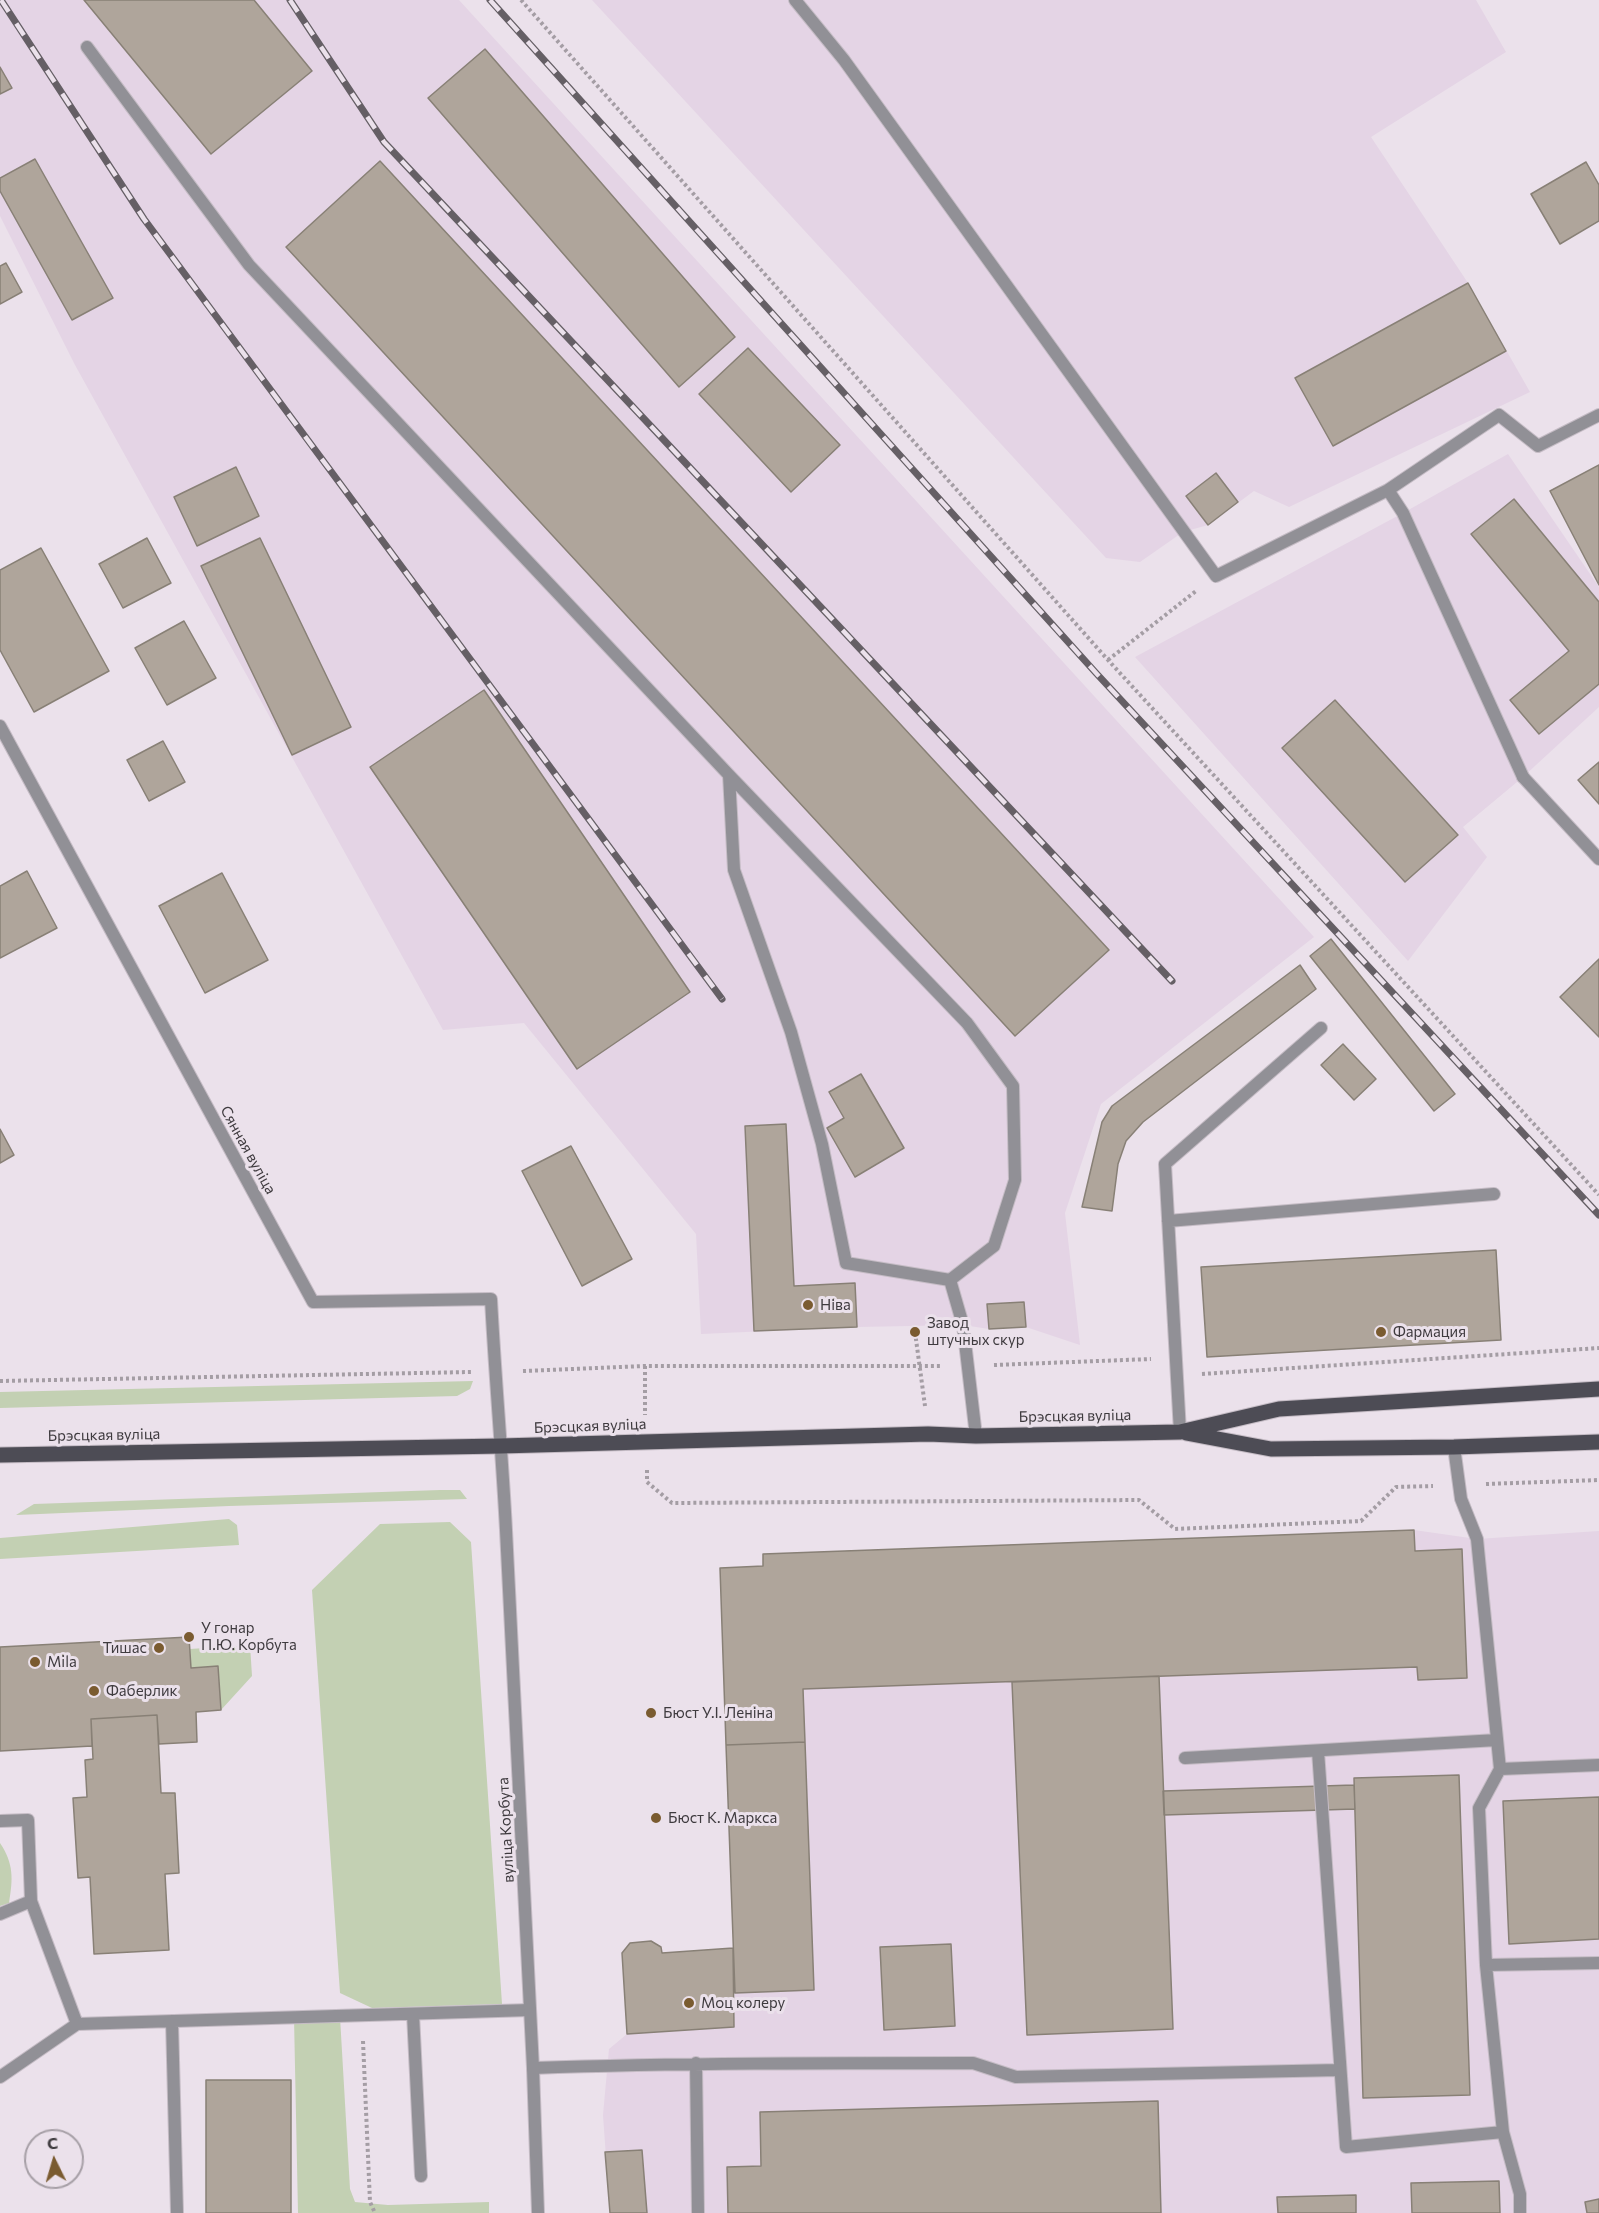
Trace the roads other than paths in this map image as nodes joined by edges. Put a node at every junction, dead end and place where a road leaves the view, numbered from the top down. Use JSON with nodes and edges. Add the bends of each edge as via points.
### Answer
{"nodes":[{"id":1,"x":795,"y":0,"type":"edge"},
{"id":2,"x":87,"y":47,"type":"dead end"},
{"id":3,"x":1599,"y":415,"type":"edge"},
{"id":4,"x":1388,"y":490,"type":"junction"},
{"id":5,"x":0,"y":726,"type":"edge"},
{"id":6,"x":729,"y":775,"type":"junction"},
{"id":7,"x":1599,"y":859,"type":"edge"},
{"id":8,"x":1321,"y":1028,"type":"dead end"},
{"id":9,"x":1494,"y":1194,"type":"dead end"},
{"id":10,"x":1168,"y":1221,"type":"junction"},
{"id":11,"x":950,"y":1280,"type":"junction"},
{"id":12,"x":1599,"y":1389,"type":"edge"},
{"id":13,"x":1180,"y":1432,"type":"junction"},
{"id":14,"x":975,"y":1436,"type":"junction"},
{"id":15,"x":1599,"y":1442,"type":"edge"},
{"id":16,"x":501,"y":1446,"type":"junction"},
{"id":17,"x":1454,"y":1447,"type":"junction"},
{"id":18,"x":0,"y":1455,"type":"edge"},
{"id":19,"x":1497,"y":1740,"type":"junction"},
{"id":20,"x":1318,"y":1751,"type":"junction"},
{"id":21,"x":1185,"y":1758,"type":"dead end"},
{"id":22,"x":1599,"y":1766,"type":"edge"},
{"id":23,"x":1500,"y":1769,"type":"junction"},
{"id":24,"x":0,"y":1821,"type":"edge"},
{"id":25,"x":31,"y":1901,"type":"junction"},
{"id":26,"x":0,"y":1914,"type":"edge"},
{"id":27,"x":1599,"y":1962,"type":"edge"},
{"id":28,"x":1486,"y":1965,"type":"junction"},
{"id":29,"x":530,"y":2010,"type":"junction"},
{"id":30,"x":413,"y":2014,"type":"junction"},
{"id":31,"x":172,"y":2021,"type":"junction"},
{"id":32,"x":76,"y":2024,"type":"junction"},
{"id":33,"x":696,"y":2063,"type":"junction"},
{"id":34,"x":533,"y":2067,"type":"junction"},
{"id":35,"x":1339,"y":2070,"type":"junction"},
{"id":36,"x":0,"y":2077,"type":"edge"},
{"id":37,"x":1503,"y":2132,"type":"junction"},
{"id":38,"x":422,"y":2176,"type":"dead end"},
{"id":39,"x":177,"y":2213,"type":"edge"},
{"id":40,"x":538,"y":2213,"type":"edge"},
{"id":41,"x":698,"y":2213,"type":"edge"},
{"id":42,"x":1520,"y":2213,"type":"edge"}],
"edges":[{"from":1,"to":4,"type":"street","via":[[851,70],[1216,576]]},
{"from":2,"to":6,"type":"street","via":[[249,265]]},
{"from":3,"to":4,"type":"street","via":[[1538,446],[1499,415]]},
{"from":4,"to":7,"type":"street","via":[[1403,513],[1523,777]]},
{"from":5,"to":16,"type":"street","name":"Сянная вуліца","via":[[314,1302],[491,1299]]},
{"from":6,"to":11,"type":"street","via":[[734,870],[791,1032],[822,1144],[846,1263]]},
{"from":6,"to":11,"type":"street","via":[[967,1023],[1013,1086],[1015,1180],[994,1246]]},
{"from":8,"to":10,"type":"street","via":[[1165,1164]]},
{"from":9,"to":10,"type":"street"},
{"from":10,"to":13,"type":"street"},
{"from":11,"to":14,"type":"street","via":[[963,1325]]},
{"from":12,"to":13,"type":"main road","name":"Брэсцкая вуліца","via":[[1280,1409]]},
{"from":13,"to":14,"type":"main road","name":"Брэсцкая вуліца"},
{"from":13,"to":17,"type":"main road","name":"Брэсцкая вуліца","via":[[1271,1449]]},
{"from":14,"to":16,"type":"main road","name":"Брэсцкая вуліца"},
{"from":15,"to":17,"type":"main road","name":"Брэсцкая вуліца"},
{"from":16,"to":18,"type":"main road","name":"Брэсцкая вуліца"},
{"from":16,"to":29,"type":"street","name":"вуліца Корбута"},
{"from":17,"to":19,"type":"street","via":[[1461,1499],[1477,1539]]},
{"from":19,"to":20,"type":"street"},
{"from":19,"to":23,"type":"street"},
{"from":20,"to":21,"type":"street"},
{"from":20,"to":35,"type":"street"},
{"from":22,"to":23,"type":"street"},
{"from":23,"to":28,"type":"street","via":[[1479,1808]]},
{"from":24,"to":25,"type":"street","via":[[28,1820]]},
{"from":25,"to":26,"type":"street"},
{"from":25,"to":32,"type":"street"},
{"from":27,"to":28,"type":"street"},
{"from":28,"to":37,"type":"street"},
{"from":29,"to":30,"type":"street"},
{"from":29,"to":34,"type":"street","name":"вуліца Корбута"},
{"from":30,"to":31,"type":"street"},
{"from":30,"to":38,"type":"street"},
{"from":31,"to":32,"type":"street"},
{"from":31,"to":39,"type":"street"},
{"from":32,"to":36,"type":"street"},
{"from":33,"to":34,"type":"street"},
{"from":33,"to":35,"type":"street","via":[[973,2063],[1016,2077]]},
{"from":33,"to":41,"type":"street"},
{"from":34,"to":40,"type":"street","name":"вуліца Корбута"},
{"from":35,"to":37,"type":"street","via":[[1346,2147]]},
{"from":37,"to":42,"type":"street","via":[[1520,2194]]}]}
